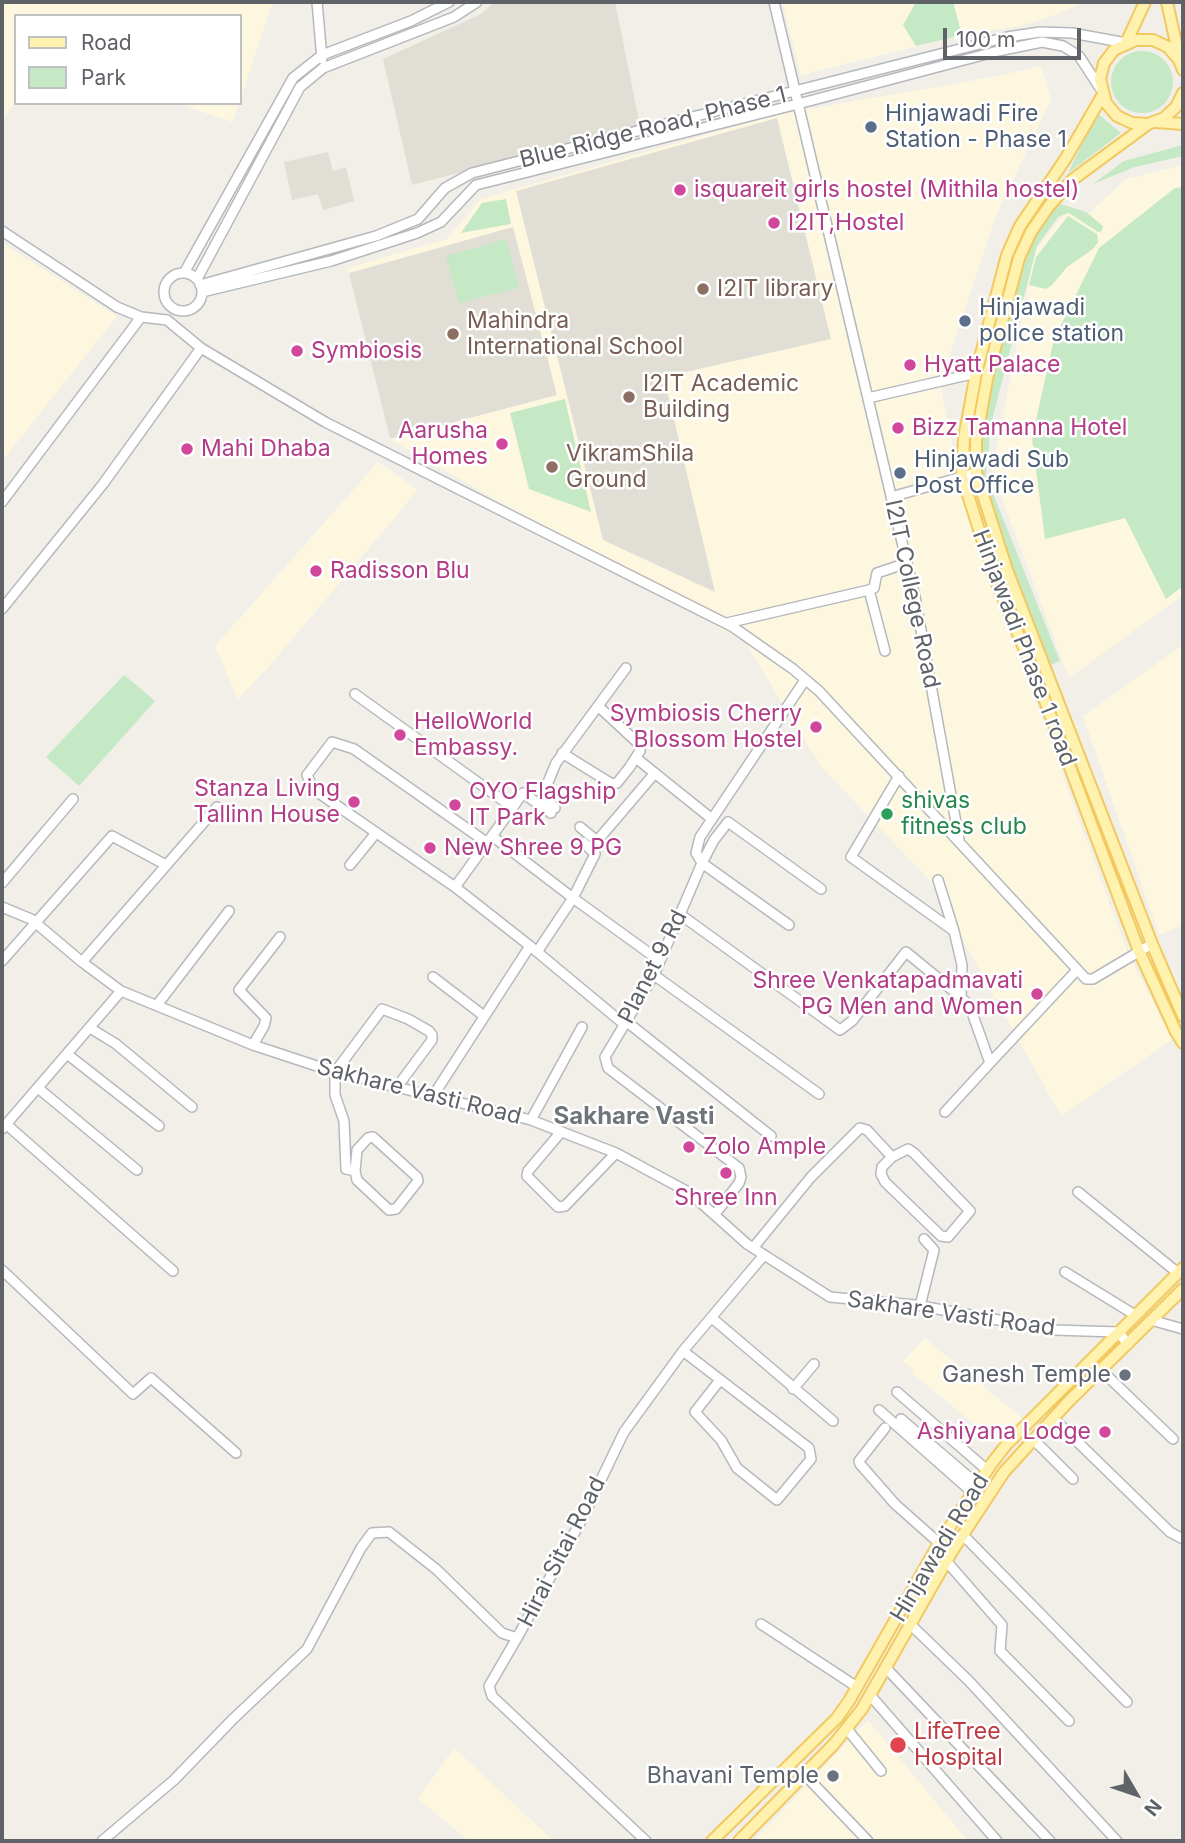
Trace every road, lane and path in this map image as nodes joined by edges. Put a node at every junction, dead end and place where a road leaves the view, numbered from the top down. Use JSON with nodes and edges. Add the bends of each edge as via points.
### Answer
{"nodes":[{"id":1,"x":317,"y":2,"type":"edge"},
{"id":2,"x":449,"y":2,"type":"edge"},
{"id":3,"x":477,"y":2,"type":"edge"},
{"id":4,"x":774,"y":2,"type":"edge"},
{"id":5,"x":1144,"y":2,"type":"edge"},
{"id":6,"x":1167,"y":2,"type":"edge"},
{"id":7,"x":1126,"y":43,"type":"junction"},
{"id":8,"x":322,"y":55,"type":"junction"},
{"id":9,"x":1182,"y":66,"type":"edge"},
{"id":10,"x":323,"y":68,"type":"junction"},
{"id":11,"x":796,"y":92,"type":"junction"},
{"id":12,"x":1101,"y":92,"type":"junction"},
{"id":13,"x":1183,"y":93,"type":"edge"},
{"id":14,"x":798,"y":104,"type":"junction"},
{"id":15,"x":1152,"y":123,"type":"junction"},
{"id":16,"x":1183,"y":124,"type":"edge"},
{"id":17,"x":2,"y":231,"type":"edge"},
{"id":18,"x":184,"y":273,"type":"junction"},
{"id":19,"x":200,"y":285,"type":"junction"},
{"id":20,"x":174,"y":309,"type":"junction"},
{"id":21,"x":141,"y":317,"type":"junction"},
{"id":22,"x":167,"y":320,"type":"junction"},
{"id":23,"x":201,"y":348,"type":"junction"},
{"id":24,"x":976,"y":373,"type":"junction"},
{"id":25,"x":988,"y":373,"type":"junction"},
{"id":26,"x":868,"y":398,"type":"junction"},
{"id":27,"x":976,"y":474,"type":"junction"},
{"id":28,"x":962,"y":476,"type":"junction"},
{"id":29,"x":891,"y":497,"type":"junction"},
{"id":30,"x":2,"y":502,"type":"edge"},
{"id":31,"x":907,"y":563,"type":"junction"},
{"id":32,"x":869,"y":590,"type":"junction"},
{"id":33,"x":2,"y":609,"type":"edge"},
{"id":34,"x":727,"y":623,"type":"junction"},
{"id":35,"x":885,"y":651,"type":"dead end"},
{"id":36,"x":625,"y":668,"type":"dead end"},
{"id":37,"x":805,"y":680,"type":"junction"},
{"id":38,"x":355,"y":694,"type":"dead end"},
{"id":39,"x":598,"y":706,"type":"junction"},
{"id":40,"x":562,"y":753,"type":"junction"},
{"id":41,"x":636,"y":758,"type":"junction"},
{"id":42,"x":655,"y":773,"type":"junction"},
{"id":43,"x":899,"y":776,"type":"junction"},
{"id":44,"x":73,"y":799,"type":"dead end"},
{"id":45,"x":217,"y":807,"type":"dead end"},
{"id":46,"x":512,"y":807,"type":"junction"},
{"id":47,"x":712,"y":819,"type":"junction"},
{"id":48,"x":580,"y":827,"type":"dead end"},
{"id":49,"x":705,"y":830,"type":"junction"},
{"id":50,"x":376,"y":833,"type":"junction"},
{"id":51,"x":489,"y":839,"type":"junction"},
{"id":52,"x":714,"y":840,"type":"junction"},
{"id":53,"x":960,"y":841,"type":"junction"},
{"id":54,"x":583,"y":842,"type":"dead end"},
{"id":55,"x":702,"y":863,"type":"junction"},
{"id":56,"x":350,"y":865,"type":"dead end"},
{"id":57,"x":166,"y":866,"type":"junction"},
{"id":58,"x":937,"y":880,"type":"dead end"},
{"id":59,"x":2,"y":883,"type":"edge"},
{"id":60,"x":455,"y":887,"type":"junction"},
{"id":61,"x":821,"y":889,"type":"dead end"},
{"id":62,"x":573,"y":898,"type":"junction"},
{"id":63,"x":2,"y":907,"type":"edge"},
{"id":64,"x":229,"y":911,"type":"dead end"},
{"id":65,"x":681,"y":915,"type":"junction"},
{"id":66,"x":37,"y":924,"type":"junction"},
{"id":67,"x":789,"y":925,"type":"dead end"},
{"id":68,"x":954,"y":931,"type":"junction"},
{"id":69,"x":280,"y":937,"type":"dead end"},
{"id":70,"x":1152,"y":944,"type":"junction"},
{"id":71,"x":533,"y":949,"type":"junction"},
{"id":72,"x":1139,"y":951,"type":"junction"},
{"id":73,"x":2,"y":961,"type":"edge"},
{"id":74,"x":660,"y":961,"type":"junction"},
{"id":75,"x":82,"y":962,"type":"junction"},
{"id":76,"x":1077,"y":970,"type":"junction"},
{"id":77,"x":654,"y":975,"type":"junction"},
{"id":78,"x":433,"y":977,"type":"dead end"},
{"id":79,"x":121,"y":991,"type":"junction"},
{"id":80,"x":961,"y":997,"type":"junction"},
{"id":81,"x":157,"y":1005,"type":"junction"},
{"id":82,"x":484,"y":1016,"type":"junction"},
{"id":83,"x":1183,"y":1016,"type":"edge"},
{"id":84,"x":626,"y":1023,"type":"junction"},
{"id":85,"x":582,"y":1027,"type":"dead end"},
{"id":86,"x":90,"y":1028,"type":"junction"},
{"id":87,"x":1183,"y":1043,"type":"edge"},
{"id":88,"x":253,"y":1045,"type":"junction"},
{"id":89,"x":67,"y":1054,"type":"junction"},
{"id":90,"x":990,"y":1063,"type":"junction"},
{"id":91,"x":335,"y":1072,"type":"junction"},
{"id":92,"x":397,"y":1087,"type":"junction"},
{"id":93,"x":38,"y":1088,"type":"junction"},
{"id":94,"x":819,"y":1094,"type":"dead end"},
{"id":95,"x":433,"y":1096,"type":"junction"},
{"id":96,"x":192,"y":1107,"type":"dead end"},
{"id":97,"x":945,"y":1112,"type":"dead end"},
{"id":98,"x":531,"y":1120,"type":"junction"},
{"id":99,"x":4,"y":1126,"type":"edge"},
{"id":100,"x":159,"y":1126,"type":"dead end"},
{"id":101,"x":561,"y":1132,"type":"junction"},
{"id":102,"x":771,"y":1136,"type":"dead end"},
{"id":103,"x":616,"y":1153,"type":"junction"},
{"id":104,"x":892,"y":1157,"type":"junction"},
{"id":105,"x":137,"y":1170,"type":"dead end"},
{"id":106,"x":355,"y":1171,"type":"junction"},
{"id":107,"x":1077,"y":1192,"type":"dead end"},
{"id":108,"x":715,"y":1214,"type":"junction"},
{"id":109,"x":924,"y":1240,"type":"dead end"},
{"id":110,"x":753,"y":1248,"type":"junction"},
{"id":111,"x":764,"y":1255,"type":"junction"},
{"id":112,"x":2,"y":1270,"type":"edge"},
{"id":113,"x":1181,"y":1270,"type":"edge"},
{"id":114,"x":173,"y":1271,"type":"dead end"},
{"id":115,"x":1065,"y":1272,"type":"dead end"},
{"id":116,"x":1183,"y":1289,"type":"edge"},
{"id":117,"x":920,"y":1306,"type":"junction"},
{"id":118,"x":1135,"y":1315,"type":"junction"},
{"id":119,"x":712,"y":1318,"type":"junction"},
{"id":120,"x":1151,"y":1320,"type":"junction"},
{"id":121,"x":1183,"y":1329,"type":"edge"},
{"id":122,"x":1118,"y":1332,"type":"junction"},
{"id":123,"x":1128,"y":1344,"type":"junction"},
{"id":124,"x":683,"y":1350,"type":"junction"},
{"id":125,"x":814,"y":1364,"type":"dead end"},
{"id":126,"x":1101,"y":1370,"type":"junction"},
{"id":127,"x":720,"y":1380,"type":"junction"},
{"id":128,"x":793,"y":1388,"type":"junction"},
{"id":129,"x":897,"y":1392,"type":"dead end"},
{"id":130,"x":879,"y":1410,"type":"dead end"},
{"id":131,"x":1053,"y":1418,"type":"junction"},
{"id":132,"x":901,"y":1419,"type":"dead end"},
{"id":133,"x":833,"y":1421,"type":"dead end"},
{"id":134,"x":885,"y":1428,"type":"dead end"},
{"id":135,"x":1033,"y":1439,"type":"junction"},
{"id":136,"x":1172,"y":1439,"type":"dead end"},
{"id":137,"x":236,"y":1453,"type":"dead end"},
{"id":138,"x":987,"y":1470,"type":"junction"},
{"id":139,"x":1073,"y":1479,"type":"dead end"},
{"id":140,"x":975,"y":1489,"type":"junction"},
{"id":141,"x":963,"y":1535,"type":"junction"},
{"id":142,"x":1183,"y":1539,"type":"edge"},
{"id":143,"x":939,"y":1543,"type":"junction"},
{"id":144,"x":947,"y":1562,"type":"junction"},
{"id":145,"x":761,"y":1624,"type":"dead end"},
{"id":146,"x":911,"y":1625,"type":"junction"},
{"id":147,"x":517,"y":1638,"type":"junction"},
{"id":148,"x":886,"y":1668,"type":"junction"},
{"id":149,"x":857,"y":1687,"type":"junction"},
{"id":150,"x":870,"y":1695,"type":"junction"},
{"id":151,"x":1127,"y":1702,"type":"dead end"},
{"id":152,"x":1069,"y":1721,"type":"dead end"},
{"id":153,"x":847,"y":1729,"type":"junction"},
{"id":154,"x":881,"y":1771,"type":"dead end"},
{"id":155,"x":804,"y":1774,"type":"junction"},
{"id":156,"x":102,"y":1841,"type":"edge"},
{"id":157,"x":646,"y":1841,"type":"edge"},
{"id":158,"x":712,"y":1841,"type":"edge"},
{"id":159,"x":739,"y":1841,"type":"edge"},
{"id":160,"x":868,"y":1841,"type":"edge"},
{"id":161,"x":997,"y":1841,"type":"edge"},
{"id":162,"x":1050,"y":1841,"type":"edge"},
{"id":163,"x":1118,"y":1841,"type":"edge"}],
"edges":[{"from":1,"to":8,"type":"street"},
{"from":2,"to":8,"type":"street"},
{"from":3,"to":10,"type":"street","via":[[454,17]]},
{"from":4,"to":11,"type":"street","name":"I2IT College Road"},
{"from":5,"to":7,"type":"main road","name":"Hinjawadi Phase 1 road"},
{"from":6,"to":9,"type":"main road"},
{"from":7,"to":9,"type":"main road","via":[[1153,40],[1168,47]]},
{"from":7,"to":11,"type":"street","name":"Blue Ridge Road, Phase 1","via":[[1040,32]]},
{"from":7,"to":12,"type":"main road","name":"Hinjawadi Phase 1 road","via":[[1104,63]]},
{"from":8,"to":10,"type":"street"},
{"from":8,"to":18,"type":"street","via":[[293,78]]},
{"from":10,"to":19,"type":"street","via":[[300,87]]},
{"from":11,"to":14,"type":"street","name":"I2IT College Road"},
{"from":11,"to":19,"type":"street","name":"Blue Ridge Road, Phase 1","via":[[472,173],[445,188],[418,219],[376,236]]},
{"from":12,"to":14,"type":"street","name":"Blue Ridge Road, Phase 1","via":[[1079,56],[1063,46],[1042,42]]},
{"from":12,"to":15,"type":"main road","via":[[1117,116],[1132,123]]},
{"from":12,"to":24,"type":"main road","name":"Hinjawadi Phase 1 road","via":[[1007,255]]},
{"from":13,"to":15,"type":"main road","name":"Hinjawadi Phase 1 road","via":[[1171,113]]},
{"from":14,"to":19,"type":"street","name":"Blue Ridge Road, Phase 1","via":[[476,184],[441,222],[417,233],[331,261]]},
{"from":14,"to":26,"type":"street","name":"I2IT College Road"},
{"from":15,"to":16,"type":"main road"},
{"from":15,"to":25,"type":"main road","name":"Hinjawadi Phase 1 road","via":[[1072,180],[1048,206],[1019,258]]},
{"from":17,"to":21,"type":"street","via":[[113,305]]},
{"from":18,"to":19,"type":"street"},
{"from":18,"to":20,"type":"street","via":[[172,277],[165,287],[166,300]]},
{"from":19,"to":20,"type":"street","via":[[201,299],[193,308]]},
{"from":20,"to":22,"type":"street"},
{"from":21,"to":22,"type":"street"},
{"from":21,"to":30,"type":"street"},
{"from":22,"to":23,"type":"street"},
{"from":23,"to":33,"type":"street","via":[[103,484]]},
{"from":23,"to":34,"type":"street","via":[[325,422]]},
{"from":24,"to":25,"type":"main road"},
{"from":24,"to":26,"type":"street"},
{"from":24,"to":28,"type":"main road","name":"Hinjawadi Phase 1 road"},
{"from":25,"to":27,"type":"main road","name":"Hinjawadi Phase 1 road","via":[[976,440]]},
{"from":26,"to":29,"type":"street","name":"I2IT College Road"},
{"from":27,"to":28,"type":"street"},
{"from":27,"to":70,"type":"main road","name":"Hinjawadi Phase 1 road","via":[[1007,570]]},
{"from":28,"to":29,"type":"street"},
{"from":28,"to":72,"type":"main road","name":"Hinjawadi Phase 1 road","via":[[993,574]]},
{"from":29,"to":31,"type":"street","name":"I2IT College Road"},
{"from":31,"to":32,"type":"street","via":[[877,573]]},
{"from":31,"to":53,"type":"street","name":"I2IT College Road"},
{"from":32,"to":34,"type":"street"},
{"from":32,"to":35,"type":"street"},
{"from":34,"to":37,"type":"street"},
{"from":36,"to":39,"type":"street"},
{"from":37,"to":43,"type":"street"},
{"from":37,"to":47,"type":"street","name":"Planet 9 Rd"},
{"from":38,"to":46,"type":"street"},
{"from":39,"to":40,"type":"street"},
{"from":39,"to":41,"type":"street","via":[[640,745]]},
{"from":40,"to":41,"type":"street","via":[[612,784]]},
{"from":40,"to":46,"type":"street","via":[[542,797],[553,811],[523,793]]},
{"from":41,"to":42,"type":"street"},
{"from":42,"to":47,"type":"street"},
{"from":42,"to":48,"type":"street","via":[[597,841]]},
{"from":43,"to":53,"type":"street"},
{"from":43,"to":68,"type":"street","via":[[851,857]]},
{"from":44,"to":59,"type":"street"},
{"from":45,"to":57,"type":"street"},
{"from":46,"to":51,"type":"street"},
{"from":47,"to":49,"type":"street","name":"Planet 9 Rd"},
{"from":49,"to":52,"type":"street"},
{"from":49,"to":55,"type":"street","name":"Planet 9 Rd","via":[[695,856]]},
{"from":50,"to":51,"type":"street","via":[[313,789],[307,775],[332,742],[354,749]]},
{"from":50,"to":56,"type":"street"},
{"from":50,"to":60,"type":"street"},
{"from":51,"to":60,"type":"street"},
{"from":51,"to":62,"type":"street"},
{"from":52,"to":55,"type":"street"},
{"from":52,"to":61,"type":"street","via":[[728,822]]},
{"from":53,"to":76,"type":"street"},
{"from":54,"to":62,"type":"street","via":[[595,854]]},
{"from":55,"to":65,"type":"street","name":"Planet 9 Rd"},
{"from":55,"to":67,"type":"street"},
{"from":57,"to":66,"type":"street","via":[[112,836]]},
{"from":57,"to":75,"type":"street"},
{"from":58,"to":68,"type":"street"},
{"from":60,"to":71,"type":"street"},
{"from":62,"to":71,"type":"street"},
{"from":62,"to":74,"type":"street"},
{"from":63,"to":66,"type":"street","name":"Sakhare Vasti Road"},
{"from":64,"to":81,"type":"street"},
{"from":65,"to":74,"type":"street","name":"Planet 9 Rd"},
{"from":65,"to":80,"type":"street","via":[[840,1030],[906,951]]},
{"from":66,"to":73,"type":"street"},
{"from":66,"to":75,"type":"street","name":"Sakhare Vasti Road"},
{"from":68,"to":80,"type":"street","via":[[962,965]]},
{"from":69,"to":88,"type":"street","via":[[239,990],[266,1018]]},
{"from":70,"to":72,"type":"street"},
{"from":70,"to":83,"type":"main road","name":"Hinjawadi Phase 1 road"},
{"from":71,"to":82,"type":"street"},
{"from":71,"to":84,"type":"street"},
{"from":72,"to":76,"type":"street","via":[[1093,979]]},
{"from":72,"to":87,"type":"main road","name":"Hinjawadi Phase 1 road"},
{"from":74,"to":77,"type":"street","name":"Planet 9 Rd"},
{"from":75,"to":79,"type":"street","name":"Sakhare Vasti Road"},
{"from":76,"to":90,"type":"street"},
{"from":77,"to":84,"type":"street","name":"Planet 9 Rd"},
{"from":77,"to":94,"type":"street"},
{"from":78,"to":82,"type":"street"},
{"from":79,"to":81,"type":"street","name":"Sakhare Vasti Road"},
{"from":79,"to":86,"type":"street"},
{"from":80,"to":90,"type":"street","via":[[970,1007]]},
{"from":81,"to":88,"type":"street","name":"Sakhare Vasti Road"},
{"from":82,"to":95,"type":"street"},
{"from":84,"to":102,"type":"street"},
{"from":84,"to":108,"type":"street","name":"Planet 9 Rd","via":[[605,1057],[606,1066],[739,1168],[739,1182]]},
{"from":85,"to":98,"type":"street"},
{"from":86,"to":89,"type":"street"},
{"from":86,"to":96,"type":"street"},
{"from":88,"to":91,"type":"street","name":"Sakhare Vasti Road"},
{"from":89,"to":93,"type":"street"},
{"from":89,"to":100,"type":"street"},
{"from":90,"to":97,"type":"street"},
{"from":91,"to":92,"type":"street","name":"Sakhare Vasti Road"},
{"from":91,"to":92,"type":"street","via":[[378,1011],[387,1009],[432,1035]]},
{"from":91,"to":106,"type":"street","via":[[346,1168]]},
{"from":92,"to":95,"type":"street","name":"Sakhare Vasti Road"},
{"from":93,"to":99,"type":"street"},
{"from":93,"to":105,"type":"street"},
{"from":95,"to":98,"type":"street","name":"Sakhare Vasti Road"},
{"from":98,"to":101,"type":"street","name":"Sakhare Vasti Road"},
{"from":99,"to":114,"type":"street"},
{"from":101,"to":103,"type":"street","name":"Sakhare Vasti Road"},
{"from":101,"to":103,"type":"street","via":[[527,1176],[558,1207],[565,1206]]},
{"from":103,"to":108,"type":"street","name":"Sakhare Vasti Road","via":[[690,1193]]},
{"from":104,"to":104,"type":"street","via":[[908,1149],[914,1153],[971,1211],[948,1237],[885,1182],[882,1167]]},
{"from":104,"to":110,"type":"street","via":[[860,1128],[811,1177]]},
{"from":106,"to":106,"type":"street","via":[[358,1180],[389,1210],[396,1209],[418,1181],[373,1136],[357,1150]]},
{"from":107,"to":113,"type":"street"},
{"from":108,"to":110,"type":"street","name":"Sakhare Vasti Road"},
{"from":109,"to":117,"type":"street","via":[[934,1250]]},
{"from":110,"to":111,"type":"street","name":"Sakhare Vasti Road"},
{"from":111,"to":117,"type":"street","name":"Sakhare Vasti Road","via":[[830,1297]]},
{"from":111,"to":119,"type":"street","name":"Hirai Sitai Road"},
{"from":112,"to":137,"type":"street","via":[[133,1394],[151,1378]]},
{"from":113,"to":118,"type":"main road","name":"Hinjawadi Road"},
{"from":115,"to":118,"type":"street"},
{"from":116,"to":120,"type":"main road"},
{"from":117,"to":122,"type":"street","name":"Sakhare Vasti Road","via":[[1054,1330]]},
{"from":118,"to":122,"type":"main road","name":"Hinjawadi Road"},
{"from":119,"to":124,"type":"street","name":"Hirai Sitai Road"},
{"from":119,"to":128,"type":"street"},
{"from":120,"to":121,"type":"street"},
{"from":120,"to":123,"type":"main road"},
{"from":122,"to":123,"type":"street"},
{"from":122,"to":138,"type":"main road","name":"Hinjawadi Road","via":[[1025,1424]]},
{"from":123,"to":126,"type":"main road"},
{"from":124,"to":127,"type":"street"},
{"from":124,"to":147,"type":"street","name":"Hirai Sitai Road","via":[[624,1432]]},
{"from":125,"to":128,"type":"street"},
{"from":126,"to":131,"type":"main road"},
{"from":126,"to":136,"type":"street"},
{"from":127,"to":127,"type":"street","via":[[809,1448],[811,1459],[777,1500],[737,1468],[722,1440],[695,1412]]},
{"from":128,"to":133,"type":"street"},
{"from":129,"to":138,"type":"street"},
{"from":130,"to":140,"type":"street"},
{"from":131,"to":135,"type":"main road"},
{"from":131,"to":142,"type":"street","via":[[1170,1532]]},
{"from":132,"to":140,"type":"street"},
{"from":134,"to":143,"type":"street","via":[[860,1464],[895,1504]]},
{"from":135,"to":139,"type":"street"},
{"from":135,"to":141,"type":"main road","via":[[1004,1472]]},
{"from":138,"to":140,"type":"main road","name":"Hinjawadi Road"},
{"from":140,"to":143,"type":"main road","name":"Hinjawadi Road"},
{"from":141,"to":144,"type":"main road"},
{"from":141,"to":151,"type":"street"},
{"from":143,"to":149,"type":"main road","name":"Hinjawadi Road"},
{"from":144,"to":146,"type":"main road"},
{"from":144,"to":152,"type":"street","via":[[1002,1625],[1000,1651]]},
{"from":145,"to":149,"type":"street"},
{"from":146,"to":148,"type":"main road"},
{"from":146,"to":163,"type":"street"},
{"from":147,"to":156,"type":"street","name":"Hirai Sitai Road","via":[[502,1633],[436,1569],[389,1532],[372,1533],[307,1649],[174,1780]]},
{"from":147,"to":157,"type":"street","via":[[489,1686],[492,1696]]},
{"from":148,"to":150,"type":"main road"},
{"from":148,"to":162,"type":"street"},
{"from":149,"to":158,"type":"main road","name":"Hinjawadi Road","via":[[830,1726]]},
{"from":150,"to":153,"type":"main road"},
{"from":150,"to":161,"type":"street"},
{"from":153,"to":154,"type":"street"},
{"from":153,"to":155,"type":"main road"},
{"from":155,"to":159,"type":"main road"},
{"from":155,"to":160,"type":"street"}]}
